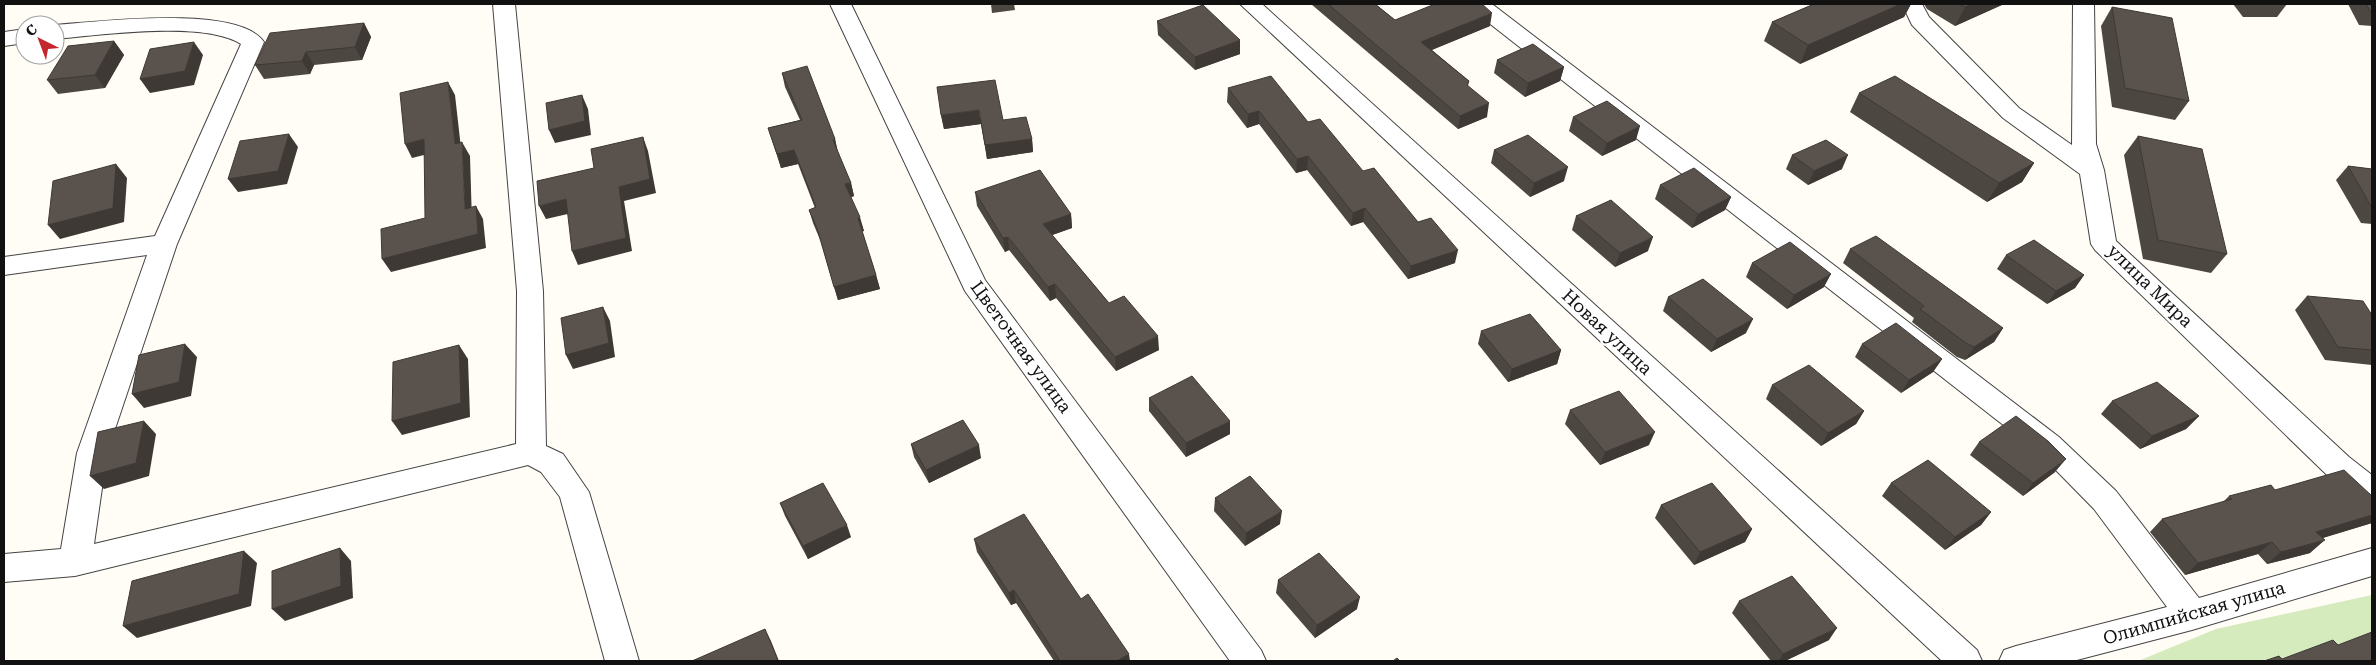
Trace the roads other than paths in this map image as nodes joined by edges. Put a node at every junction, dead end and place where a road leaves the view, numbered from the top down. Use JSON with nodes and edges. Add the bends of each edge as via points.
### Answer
{"nodes":[{"id":1,"x":504,"y":4,"type":"edge"},
{"id":2,"x":840,"y":4,"type":"edge"},
{"id":3,"x":1250,"y":4,"type":"edge"},
{"id":4,"x":1479,"y":4,"type":"edge"},
{"id":5,"x":1912,"y":4,"type":"edge"},
{"id":6,"x":2084,"y":4,"type":"edge"},
{"id":7,"x":65,"y":31,"type":"edge"},
{"id":8,"x":2092,"y":170,"type":"junction"},
{"id":9,"x":164,"y":244,"type":"junction"},
{"id":10,"x":4,"y":266,"type":"edge"},
{"id":11,"x":530,"y":452,"type":"junction"},
{"id":12,"x":2372,"y":492,"type":"edge"},
{"id":13,"x":75,"y":562,"type":"junction"},
{"id":14,"x":2372,"y":562,"type":"edge"},
{"id":15,"x":4,"y":568,"type":"edge"},
{"id":16,"x":2192,"y":615,"type":"junction"},
{"id":17,"x":622,"y":661,"type":"edge"},
{"id":18,"x":1250,"y":661,"type":"edge"},
{"id":19,"x":1965,"y":661,"type":"edge"},
{"id":20,"x":2016,"y":661,"type":"edge"}],
"edges":[{"from":1,"to":11,"type":"street","via":[[530,291]]},
{"from":2,"to":18,"type":"street","name":"Цветочная улица","via":[[974,284]]},
{"from":3,"to":19,"type":"street","name":"Новая улица"},
{"from":4,"to":16,"type":"street","via":[[2049,445],[2105,500]]},
{"from":5,"to":8,"type":"street","via":[[1920,20],[2010,113]]},
{"from":6,"to":8,"type":"street","name":"улица Мира","via":[[2084,144]]},
{"from":7,"to":9,"type":"street","via":[[138,25],[182,26],[223,29],[248,35],[254,42]]},
{"from":8,"to":12,"type":"street","name":"улица Мира","via":[[2104,244],[2338,466]]},
{"from":9,"to":10,"type":"street"},
{"from":9,"to":13,"type":"street","via":[[92,453]]},
{"from":11,"to":13,"type":"street"},
{"from":11,"to":17,"type":"street","via":[[552,463],[574,492]]},
{"from":13,"to":15,"type":"street"},
{"from":14,"to":16,"type":"street","name":"Олимпийская улица"},
{"from":16,"to":20,"type":"street","name":"Олимпийская улица"}]}
